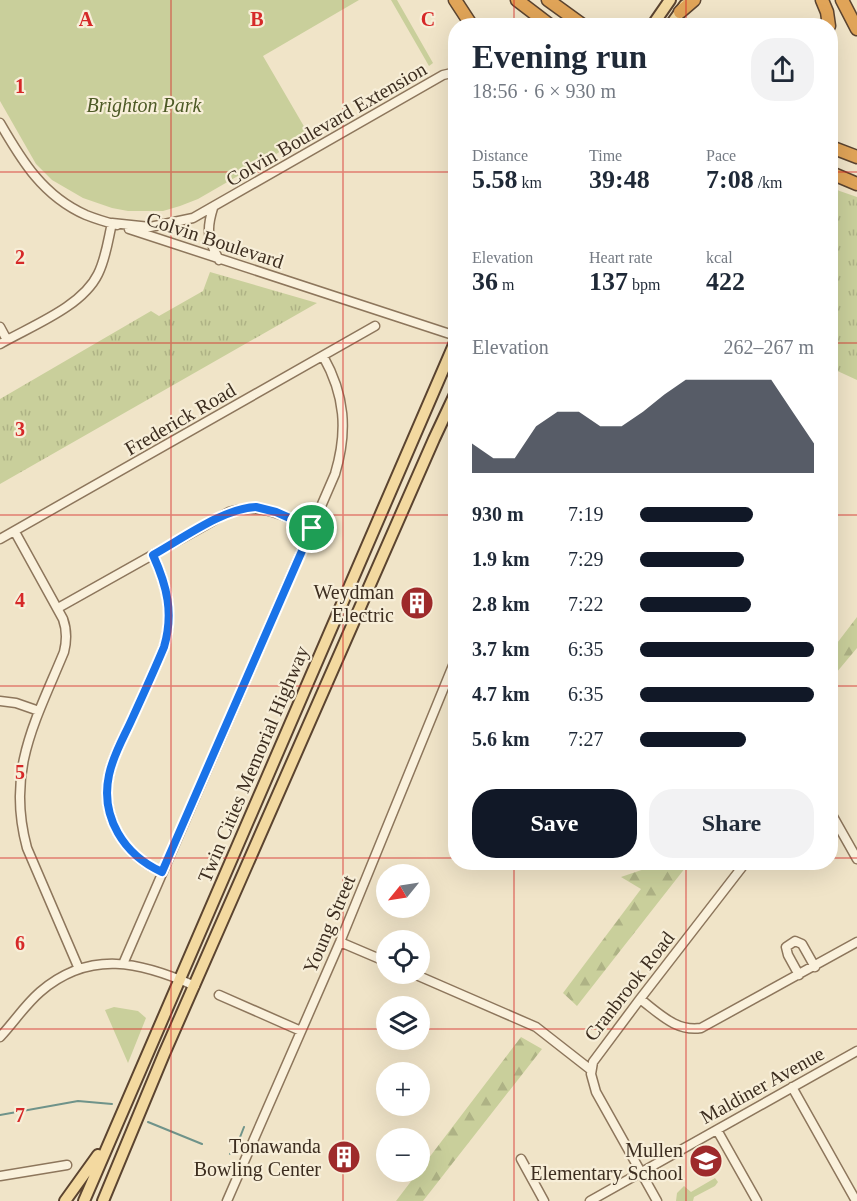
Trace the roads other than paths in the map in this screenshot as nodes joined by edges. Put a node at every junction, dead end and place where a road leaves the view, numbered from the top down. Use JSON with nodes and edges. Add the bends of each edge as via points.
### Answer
{"nodes":[{"id":1,"x":455,"y":0,"type":"edge"},
{"id":2,"x":517,"y":0,"type":"edge"},
{"id":3,"x":548,"y":0,"type":"edge"},
{"id":4,"x":670,"y":0,"type":"edge"},
{"id":5,"x":689,"y":0,"type":"edge"},
{"id":6,"x":694,"y":0,"type":"edge"},
{"id":7,"x":822,"y":0,"type":"edge"},
{"id":8,"x":842,"y":0,"type":"edge"},
{"id":9,"x":680,"y":12,"type":"junction"},
{"id":10,"x":467,"y":18,"type":"edge"},
{"id":11,"x":541,"y":18,"type":"edge"},
{"id":12,"x":573,"y":18,"type":"edge"},
{"id":13,"x":657,"y":18,"type":"edge"},
{"id":14,"x":676,"y":18,"type":"edge"},
{"id":15,"x":827,"y":18,"type":"edge"},
{"id":16,"x":857,"y":29,"type":"edge"},
{"id":17,"x":448,"y":74,"type":"edge"},
{"id":18,"x":0,"y":123,"type":"edge"},
{"id":19,"x":838,"y":150,"type":"edge"},
{"id":20,"x":857,"y":157,"type":"edge"},
{"id":21,"x":838,"y":176,"type":"edge"},
{"id":22,"x":857,"y":184,"type":"edge"},
{"id":23,"x":838,"y":185,"type":"edge"},
{"id":24,"x":857,"y":189,"type":"edge"},
{"id":25,"x":213,"y":208,"type":"junction"},
{"id":26,"x":112,"y":223,"type":"junction"},
{"id":27,"x":219,"y":260,"type":"junction"},
{"id":28,"x":375,"y":326,"type":"dead end"},
{"id":29,"x":0,"y":327,"type":"edge"},
{"id":30,"x":448,"y":333,"type":"edge"},
{"id":31,"x":4,"y":342,"type":"edge"},
{"id":32,"x":323,"y":356,"type":"junction"},
{"id":33,"x":448,"y":358,"type":"edge"},
{"id":34,"x":448,"y":409,"type":"edge"},
{"id":35,"x":312,"y":528,"type":"junction"},
{"id":36,"x":15,"y":532,"type":"junction"},
{"id":37,"x":0,"y":539,"type":"edge"},
{"id":38,"x":153,"y":555,"type":"junction"},
{"id":39,"x":58,"y":608,"type":"junction"},
{"id":40,"x":448,"y":678,"type":"edge"},
{"id":41,"x":0,"y":701,"type":"edge"},
{"id":42,"x":39,"y":711,"type":"junction"},
{"id":43,"x":838,"y":825,"type":"edge"},
{"id":44,"x":857,"y":859,"type":"edge"},
{"id":45,"x":740,"y":870,"type":"edge"},
{"id":46,"x":162,"y":872,"type":"junction"},
{"id":47,"x":340,"y":942,"type":"junction"},
{"id":48,"x":857,"y":942,"type":"edge"},
{"id":49,"x":376,"y":957,"type":"edge"},
{"id":50,"x":123,"y":964,"type":"junction"},
{"id":51,"x":814,"y":967,"type":"junction"},
{"id":52,"x":79,"y":969,"type":"junction"},
{"id":53,"x":799,"y":975,"type":"junction"},
{"id":54,"x":179,"y":980,"type":"junction"},
{"id":55,"x":430,"y":981,"type":"edge"},
{"id":56,"x":195,"y":986,"type":"junction"},
{"id":57,"x":219,"y":995,"type":"dead end"},
{"id":58,"x":640,"y":999,"type":"junction"},
{"id":59,"x":301,"y":1031,"type":"junction"},
{"id":60,"x":0,"y":1037,"type":"edge"},
{"id":61,"x":857,"y":1051,"type":"edge"},
{"id":62,"x":591,"y":1070,"type":"junction"},
{"id":63,"x":792,"y":1087,"type":"junction"},
{"id":64,"x":717,"y":1130,"type":"junction"},
{"id":65,"x":112,"y":1135,"type":"junction"},
{"id":66,"x":521,"y":1159,"type":"dead end"},
{"id":67,"x":67,"y":1165,"type":"dead end"},
{"id":68,"x":641,"y":1172,"type":"junction"},
{"id":69,"x":0,"y":1176,"type":"edge"},
{"id":70,"x":65,"y":1201,"type":"edge"},
{"id":71,"x":84,"y":1201,"type":"edge"},
{"id":72,"x":103,"y":1201,"type":"edge"},
{"id":73,"x":227,"y":1201,"type":"edge"},
{"id":74,"x":544,"y":1201,"type":"edge"},
{"id":75,"x":590,"y":1201,"type":"edge"},
{"id":76,"x":657,"y":1201,"type":"edge"},
{"id":77,"x":757,"y":1201,"type":"edge"},
{"id":78,"x":856,"y":1201,"type":"edge"}],
"edges":[{"from":1,"to":10,"type":"highway"},
{"from":2,"to":11,"type":"highway"},
{"from":3,"to":12,"type":"highway"},
{"from":4,"to":13,"type":"main road"},
{"from":5,"to":9,"type":"main road"},
{"from":6,"to":9,"type":"highway"},
{"from":7,"to":15,"type":"highway"},
{"from":8,"to":16,"type":"highway"},
{"from":9,"to":14,"type":"main road"},
{"from":17,"to":25,"type":"street","name":"Colvin Boulevard Extension"},
{"from":18,"to":26,"type":"street","name":"Colvin Boulevard","via":[[28,169],[48,191],[78,211]]},
{"from":19,"to":20,"type":"highway"},
{"from":21,"to":22,"type":"highway"},
{"from":23,"to":24,"type":"highway"},
{"from":25,"to":26,"type":"street","name":"Colvin Boulevard Extension","via":[[165,225],[136,227]]},
{"from":25,"to":27,"type":"street","name":"Colvin Boulevard Extension","via":[[208,235]]},
{"from":26,"to":27,"type":"street","name":"Colvin Boulevard"},
{"from":26,"to":31,"type":"street","via":[[103,261],[90,288],[67,306]]},
{"from":27,"to":30,"type":"street","name":"Colvin Boulevard"},
{"from":28,"to":32,"type":"street","name":"Frederick Road"},
{"from":29,"to":31,"type":"street"},
{"from":32,"to":35,"type":"street","via":[[338,389],[344,428],[340,459]]},
{"from":32,"to":36,"type":"street","name":"Frederick Road"},
{"from":33,"to":54,"type":"main road","name":"Twin Cities Memorial Highway"},
{"from":34,"to":56,"type":"main road","name":"Twin Cities Memorial Highway"},
{"from":35,"to":38,"type":"street","via":[[266,509],[246,508],[229,512]]},
{"from":35,"to":46,"type":"street"},
{"from":36,"to":37,"type":"street","name":"Frederick Road"},
{"from":36,"to":39,"type":"street"},
{"from":38,"to":39,"type":"street"},
{"from":38,"to":46,"type":"street","via":[[167,591],[169,627],[164,647],[112,764],[107,798],[115,828],[127,848]]},
{"from":39,"to":42,"type":"street","via":[[66,627],[66,643]]},
{"from":40,"to":47,"type":"street","name":"Young Street"},
{"from":41,"to":42,"type":"street"},
{"from":42,"to":52,"type":"street","via":[[21,766],[22,831]]},
{"from":43,"to":44,"type":"street"},
{"from":45,"to":58,"type":"street","name":"Cranbrook Road"},
{"from":46,"to":50,"type":"street"},
{"from":47,"to":49,"type":"street"},
{"from":47,"to":59,"type":"street","name":"Young Street"},
{"from":48,"to":51,"type":"street"},
{"from":50,"to":52,"type":"street"},
{"from":50,"to":54,"type":"street","via":[[154,969]]},
{"from":51,"to":53,"type":"street"},
{"from":51,"to":53,"type":"street","via":[[802,944],[789,943],[788,956]]},
{"from":52,"to":60,"type":"street","via":[[39,993]]},
{"from":53,"to":58,"type":"street","via":[[701,1028],[679,1027]]},
{"from":54,"to":56,"type":"street"},
{"from":54,"to":65,"type":"main road","name":"Twin Cities Memorial Highway"},
{"from":55,"to":62,"type":"street","via":[[536,1027]]},
{"from":56,"to":72,"type":"main road","name":"Twin Cities Memorial Highway"},
{"from":57,"to":59,"type":"street"},
{"from":58,"to":62,"type":"street","name":"Cranbrook Road","via":[[596,1055]]},
{"from":59,"to":73,"type":"street","name":"Young Street"},
{"from":61,"to":63,"type":"street","name":"Maldiner Avenue"},
{"from":62,"to":68,"type":"street","name":"Cranbrook Road","via":[[596,1092]]},
{"from":63,"to":64,"type":"street","name":"Maldiner Avenue"},
{"from":63,"to":78,"type":"street"},
{"from":64,"to":68,"type":"street","name":"Maldiner Avenue"},
{"from":64,"to":77,"type":"street"},
{"from":65,"to":70,"type":"main road"},
{"from":65,"to":71,"type":"main road","name":"Twin Cities Memorial Highway"},
{"from":66,"to":74,"type":"street"},
{"from":67,"to":69,"type":"street"},
{"from":68,"to":75,"type":"street","name":"Maldiner Avenue"},
{"from":68,"to":76,"type":"street","name":"Cranbrook Road"}]}
